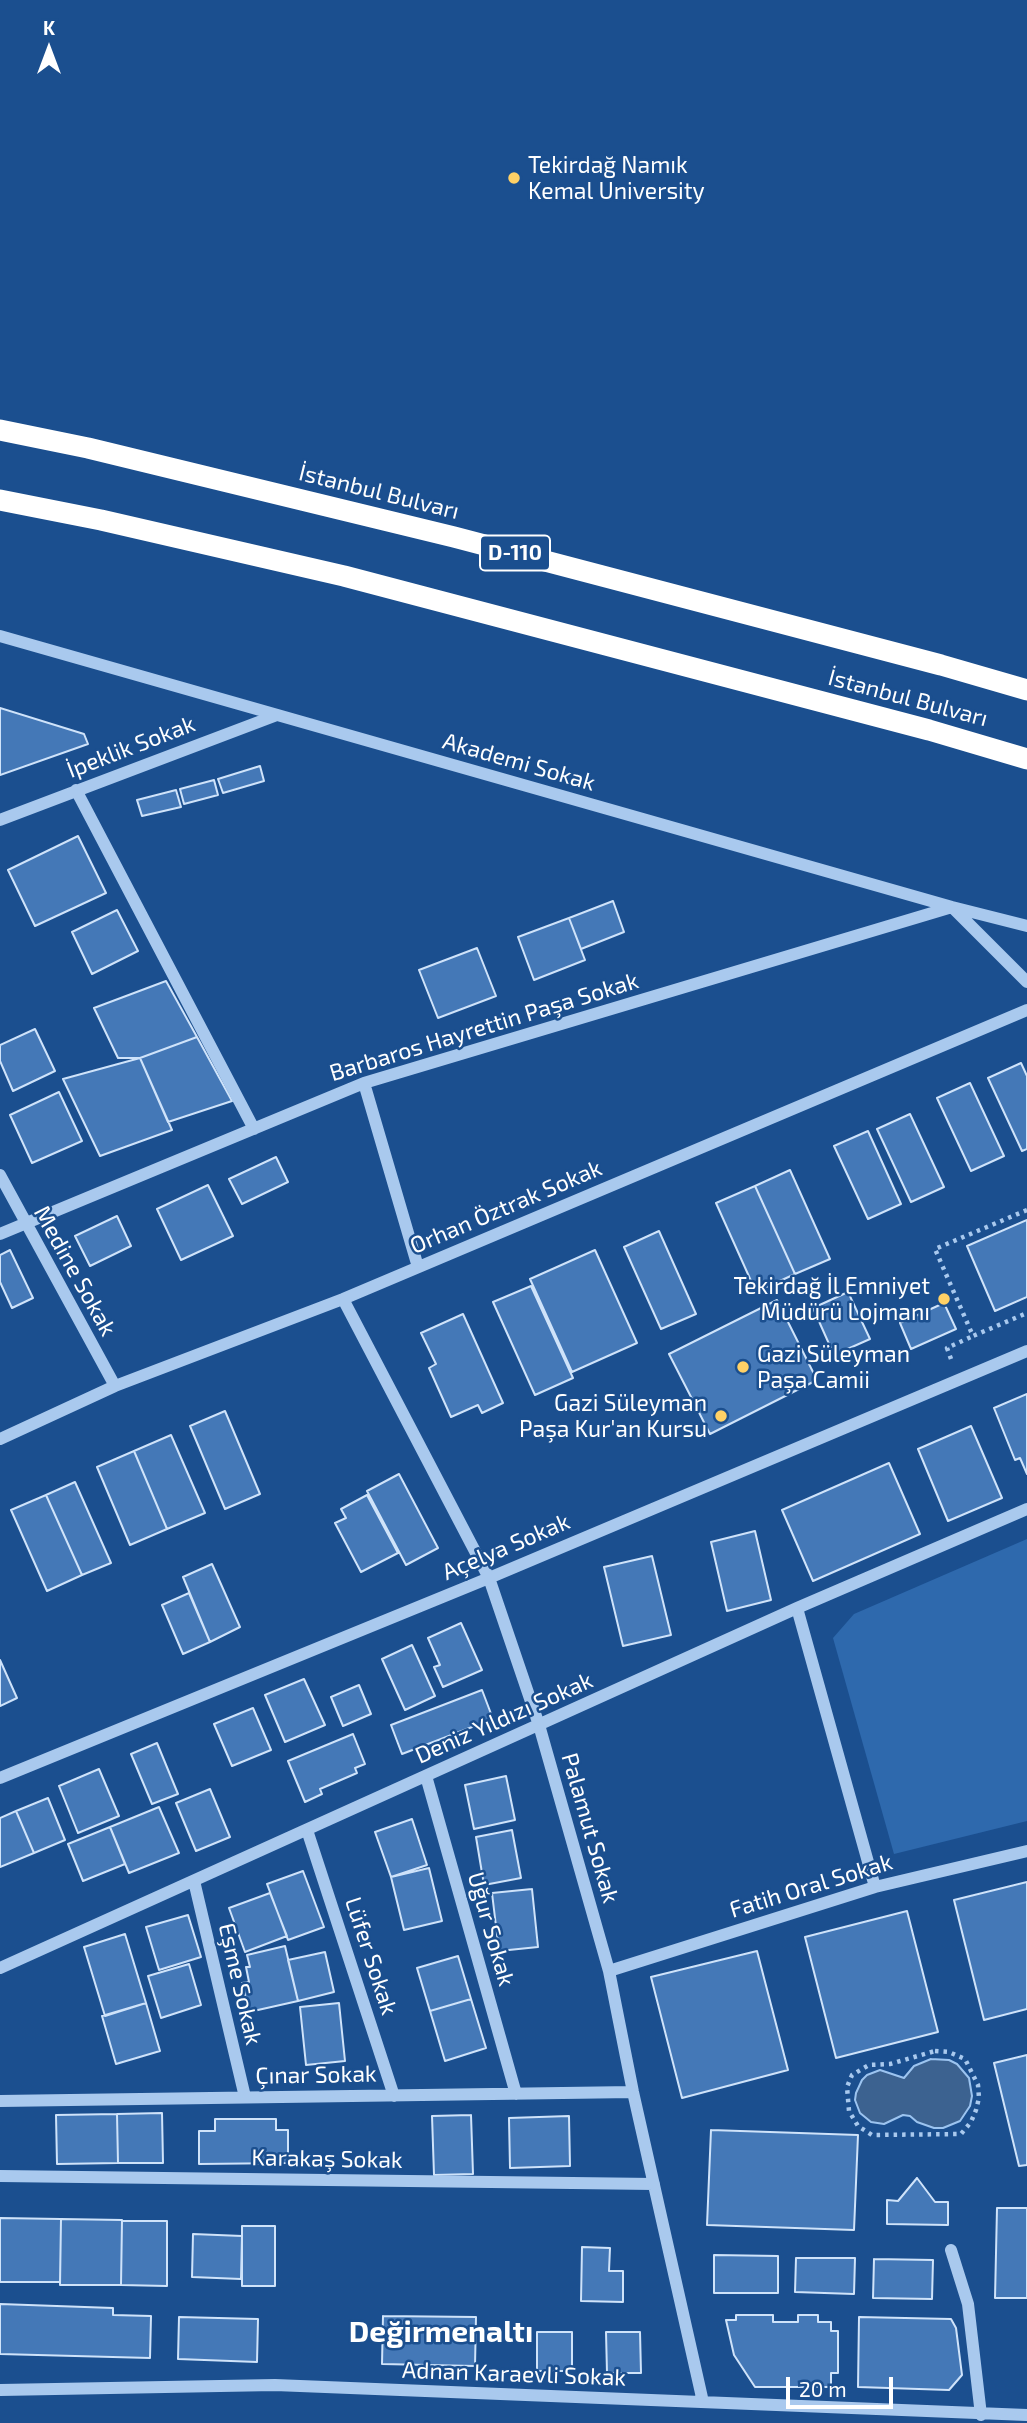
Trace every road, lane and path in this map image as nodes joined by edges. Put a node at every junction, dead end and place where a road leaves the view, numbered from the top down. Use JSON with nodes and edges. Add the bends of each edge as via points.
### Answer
{"nodes":[{"id":1,"x":0,"y":429,"type":"edge"},
{"id":2,"x":0,"y":500,"type":"edge"},
{"id":3,"x":0,"y":636,"type":"edge"},
{"id":4,"x":1027,"y":690,"type":"edge"},
{"id":5,"x":278,"y":715,"type":"junction"},
{"id":6,"x":1027,"y":759,"type":"edge"},
{"id":7,"x":76,"y":790,"type":"junction"},
{"id":8,"x":0,"y":820,"type":"edge"},
{"id":9,"x":952,"y":907,"type":"junction"},
{"id":10,"x":1027,"y":926,"type":"edge"},
{"id":11,"x":1027,"y":982,"type":"edge"},
{"id":12,"x":1027,"y":1010,"type":"edge"},
{"id":13,"x":364,"y":1083,"type":"junction"},
{"id":14,"x":254,"y":1129,"type":"junction"},
{"id":15,"x":0,"y":1175,"type":"edge"},
{"id":16,"x":1027,"y":1210,"type":"edge"},
{"id":17,"x":25,"y":1224,"type":"junction"},
{"id":18,"x":0,"y":1234,"type":"edge"},
{"id":19,"x":418,"y":1267,"type":"junction"},
{"id":20,"x":343,"y":1299,"type":"junction"},
{"id":21,"x":1027,"y":1313,"type":"edge"},
{"id":22,"x":1027,"y":1351,"type":"edge"},
{"id":23,"x":115,"y":1386,"type":"junction"},
{"id":24,"x":0,"y":1439,"type":"edge"},
{"id":25,"x":1027,"y":1509,"type":"edge"},
{"id":26,"x":489,"y":1578,"type":"junction"},
{"id":27,"x":797,"y":1608,"type":"junction"},
{"id":28,"x":539,"y":1724,"type":"junction"},
{"id":29,"x":426,"y":1776,"type":"junction"},
{"id":30,"x":0,"y":1778,"type":"edge"},
{"id":31,"x":307,"y":1830,"type":"junction"},
{"id":32,"x":1027,"y":1851,"type":"edge"},
{"id":33,"x":194,"y":1881,"type":"junction"},
{"id":34,"x":875,"y":1887,"type":"junction"},
{"id":35,"x":0,"y":1968,"type":"edge"},
{"id":36,"x":608,"y":1971,"type":"junction"},
{"id":37,"x":632,"y":2092,"type":"junction"},
{"id":38,"x":516,"y":2094,"type":"junction"},
{"id":39,"x":394,"y":2095,"type":"junction"},
{"id":40,"x":245,"y":2097,"type":"junction"},
{"id":41,"x":0,"y":2101,"type":"edge"},
{"id":42,"x":872,"y":2135,"type":"joint"},
{"id":43,"x":0,"y":2176,"type":"edge"},
{"id":44,"x":654,"y":2184,"type":"junction"},
{"id":45,"x":951,"y":2250,"type":"dead end"},
{"id":46,"x":0,"y":2390,"type":"edge"},
{"id":47,"x":704,"y":2402,"type":"junction"},
{"id":48,"x":981,"y":2415,"type":"junction"},
{"id":49,"x":1027,"y":2415,"type":"edge"}],
"edges":[{"from":1,"to":4,"type":"highway","name":"İstanbul Bulvarı","number":"D-110","via":[[467,540]]},
{"from":2,"to":6,"type":"highway","name":"İstanbul Bulvarı","via":[[344,576]]},
{"from":3,"to":5,"type":"street","name":"Akademi Sokak"},
{"from":5,"to":7,"type":"street","name":"İpeklik Sokak"},
{"from":5,"to":9,"type":"street","name":"Akademi Sokak"},
{"from":7,"to":8,"type":"street","name":"İpeklik Sokak"},
{"from":7,"to":14,"type":"street"},
{"from":9,"to":10,"type":"street","name":"Akademi Sokak"},
{"from":9,"to":11,"type":"street"},
{"from":9,"to":13,"type":"street","name":"Barbaros Hayrettin Paşa Sokak"},
{"from":12,"to":19,"type":"street","name":"Orhan Öztrak Sokak"},
{"from":13,"to":14,"type":"street","name":"Barbaros Hayrettin Paşa Sokak"},
{"from":13,"to":19,"type":"street"},
{"from":14,"to":17,"type":"street","name":"Barbaros Hayrettin Paşa Sokak"},
{"from":15,"to":17,"type":"street","name":"Medine Sokak"},
{"from":16,"to":21,"type":"path","via":[[935,1249],[973,1336]]},
{"from":17,"to":18,"type":"street","name":"Barbaros Hayrettin Paşa Sokak"},
{"from":17,"to":23,"type":"street","name":"Medine Sokak"},
{"from":19,"to":20,"type":"street","name":"Orhan Öztrak Sokak"},
{"from":20,"to":23,"type":"street","name":"Orhan Öztrak Sokak"},
{"from":20,"to":26,"type":"street","name":"Palamut Sokak"},
{"from":22,"to":26,"type":"street","name":"Açelya Sokak"},
{"from":23,"to":24,"type":"street","name":"Orhan Öztrak Sokak"},
{"from":25,"to":27,"type":"street","name":"Deniz Yıldızı Sokak"},
{"from":26,"to":28,"type":"street","name":"Palamut Sokak"},
{"from":26,"to":30,"type":"street","name":"Açelya Sokak"},
{"from":27,"to":28,"type":"street","name":"Deniz Yıldızı Sokak"},
{"from":27,"to":34,"type":"street"},
{"from":28,"to":29,"type":"street","name":"Deniz Yıldızı Sokak"},
{"from":28,"to":36,"type":"street","name":"Palamut Sokak"},
{"from":29,"to":31,"type":"street","name":"Deniz Yıldızı Sokak"},
{"from":29,"to":38,"type":"street","name":"Uğur Sokak"},
{"from":31,"to":33,"type":"street","name":"Deniz Yıldızı Sokak"},
{"from":31,"to":39,"type":"street","name":"Lüfer Sokak"},
{"from":32,"to":34,"type":"street","name":"Fatih Oral Sokak"},
{"from":33,"to":35,"type":"street","name":"Deniz Yıldızı Sokak"},
{"from":33,"to":40,"type":"street","name":"Eşme Sokak"},
{"from":34,"to":36,"type":"street","name":"Fatih Oral Sokak"},
{"from":36,"to":37,"type":"street","name":"Palamut Sokak"},
{"from":37,"to":38,"type":"street","name":"Çınar Sokak"},
{"from":37,"to":44,"type":"street","name":"Palamut Sokak"},
{"from":38,"to":39,"type":"street","name":"Çınar Sokak"},
{"from":39,"to":40,"type":"street","name":"Çınar Sokak"},
{"from":40,"to":41,"type":"street","name":"Çınar Sokak"},
{"from":42,"to":42,"type":"path","via":[[961,2134],[971,2122],[979,2098],[965,2059],[935,2051],[869,2065],[852,2075],[847,2087],[849,2111]]},
{"from":43,"to":44,"type":"street","name":"Karakaş Sokak"},
{"from":44,"to":47,"type":"street","name":"Palamut Sokak"},
{"from":45,"to":48,"type":"street","via":[[968,2304]]},
{"from":46,"to":47,"type":"street","name":"Adnan Karaevli Sokak","via":[[275,2385]]},
{"from":47,"to":48,"type":"street","name":"Adnan Karaevli Sokak"},
{"from":48,"to":49,"type":"street","name":"Adnan Karaevli Sokak"}]}
